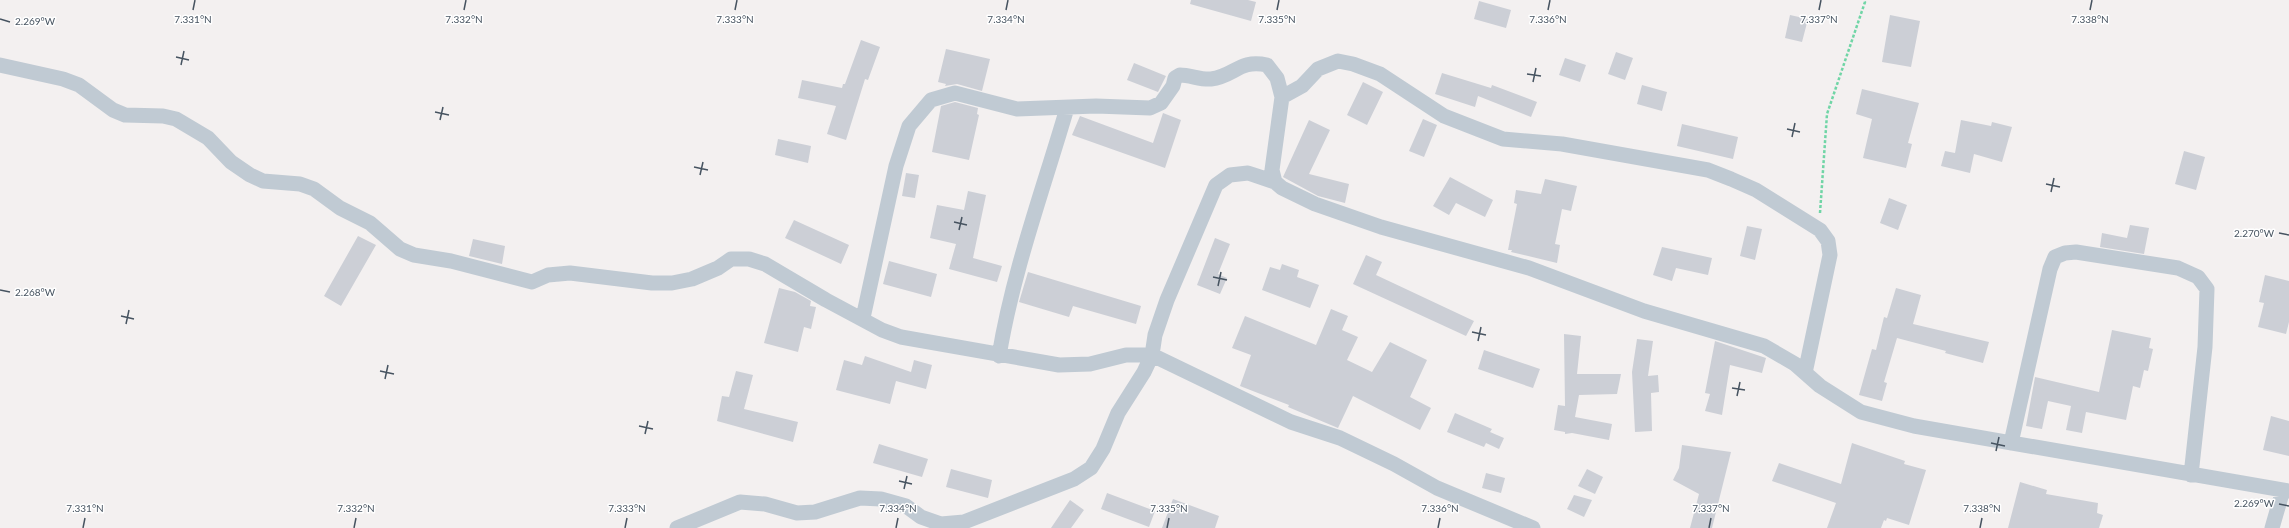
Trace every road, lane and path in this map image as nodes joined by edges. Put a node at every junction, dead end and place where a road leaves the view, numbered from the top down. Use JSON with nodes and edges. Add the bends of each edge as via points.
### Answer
{"nodes":[{"id":1,"x":1864,"y":0,"type":"edge"},
{"id":2,"x":0,"y":65,"type":"edge"},
{"id":3,"x":1282,"y":97,"type":"junction"},
{"id":4,"x":1067,"y":108,"type":"junction"},
{"id":5,"x":1275,"y":182,"type":"junction"},
{"id":6,"x":1820,"y":230,"type":"junction"},
{"id":7,"x":863,"y":318,"type":"junction"},
{"id":8,"x":1152,"y":355,"type":"junction"},
{"id":9,"x":999,"y":356,"type":"junction"},
{"id":10,"x":1805,"y":373,"type":"junction"},
{"id":11,"x":2011,"y":442,"type":"junction"},
{"id":12,"x":2191,"y":475,"type":"junction"},
{"id":13,"x":2286,"y":491,"type":"edge"},
{"id":14,"x":677,"y":528,"type":"edge"},
{"id":15,"x":1534,"y":528,"type":"edge"},
{"id":16,"x":2272,"y":528,"type":"edge"}],
"edges":[{"from":1,"to":6,"type":"path","via":[[1827,114]]},
{"from":2,"to":7,"type":"street","via":[[79,85],[113,110],[125,115],[176,119],[208,138],[231,162],[250,175],[263,181],[300,184],[314,189],[340,208],[370,223],[400,249],[414,255],[451,261],[532,282],[548,275],[570,273],[672,283],[692,279],[718,268],[731,259],[750,259],[765,264],[797,284]]},
{"from":3,"to":4,"type":"street","via":[[1277,78],[1268,65],[1248,63],[1218,78],[1180,75],[1175,78],[1173,86],[1161,103],[1150,108]]},
{"from":3,"to":5,"type":"street","via":[[1272,170]]},
{"from":3,"to":6,"type":"street","via":[[1302,86],[1318,69],[1338,61],[1353,64],[1380,74],[1444,116],[1474,129],[1503,139],[1562,144],[1708,170],[1756,190]]},
{"from":4,"to":7,"type":"street","via":[[1017,109],[955,93],[931,100],[909,126],[896,166]]},
{"from":4,"to":9,"type":"street","via":[[1016,274],[1006,312]]},
{"from":5,"to":8,"type":"street","via":[[1248,173],[1230,174],[1216,185],[1166,300]]},
{"from":5,"to":10,"type":"street","via":[[1315,204],[1381,228],[1529,268],[1644,311],[1764,346],[1795,364]]},
{"from":6,"to":10,"type":"street","via":[[1828,241],[1830,256]]},
{"from":7,"to":9,"type":"street","via":[[882,330],[901,337]]},
{"from":8,"to":9,"type":"street","via":[[1126,355],[1090,364],[1059,366]]},
{"from":8,"to":14,"type":"street","via":[[1118,413],[1103,449],[1091,468],[1074,479],[964,522],[941,524],[921,517],[906,506],[881,498],[860,498],[815,512],[797,513],[765,504],[740,502]]},
{"from":8,"to":15,"type":"street","via":[[1291,422],[1340,438],[1437,488]]},
{"from":10,"to":11,"type":"street","via":[[1840,400],[1861,412],[1914,426]]},
{"from":11,"to":12,"type":"street"},
{"from":11,"to":12,"type":"street","via":[[2050,269],[2055,257],[2076,252],[2178,268],[2198,277],[2207,289],[2205,347]]},
{"from":12,"to":13,"type":"street"},
{"from":13,"to":16,"type":"street"}]}
